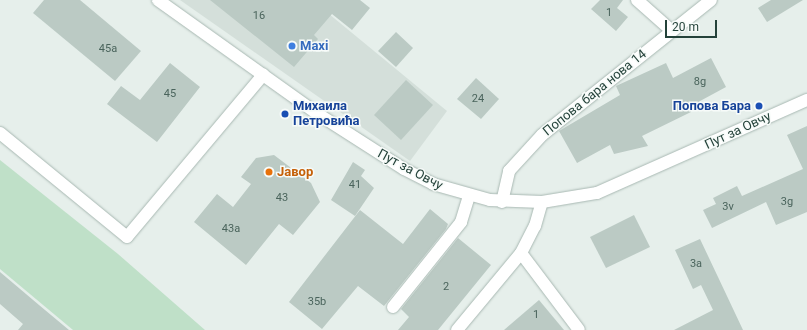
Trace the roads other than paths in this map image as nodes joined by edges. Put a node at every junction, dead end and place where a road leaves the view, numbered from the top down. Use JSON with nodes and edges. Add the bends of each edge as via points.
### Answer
{"nodes":[{"id":1,"x":158,"y":0,"type":"edge"},
{"id":2,"x":637,"y":0,"type":"edge"},
{"id":3,"x":711,"y":0,"type":"edge"},
{"id":4,"x":672,"y":31,"type":"junction"},
{"id":5,"x":263,"y":75,"type":"junction"},
{"id":6,"x":807,"y":100,"type":"edge"},
{"id":7,"x":0,"y":134,"type":"edge"},
{"id":8,"x":469,"y":196,"type":"junction"},
{"id":9,"x":502,"y":202,"type":"junction"},
{"id":10,"x":542,"y":202,"type":"junction"},
{"id":11,"x":521,"y":253,"type":"junction"},
{"id":12,"x":393,"y":307,"type":"dead end"},
{"id":13,"x":457,"y":330,"type":"edge"},
{"id":14,"x":579,"y":330,"type":"edge"}],
"edges":[{"from":1,"to":5,"type":"street","name":"Пут за Овчу"},
{"from":2,"to":4,"type":"street"},
{"from":3,"to":4,"type":"street","name":"Попова бара нова 14"},
{"from":4,"to":9,"type":"street","name":"Попова бара нова 14","via":[[525,152],[509,171]]},
{"from":5,"to":7,"type":"street","via":[[127,237]]},
{"from":5,"to":8,"type":"street","name":"Пут за Овчу","via":[[404,169],[433,184]]},
{"from":6,"to":10,"type":"street","name":"Пут за Овчу","via":[[612,187],[579,197]]},
{"from":8,"to":9,"type":"street","name":"Пут за Овчу"},
{"from":8,"to":12,"type":"street","via":[[461,222]]},
{"from":9,"to":10,"type":"street","name":"Пут за Овчу"},
{"from":10,"to":11,"type":"street","via":[[536,226]]},
{"from":11,"to":13,"type":"street"},
{"from":11,"to":14,"type":"street"}]}
